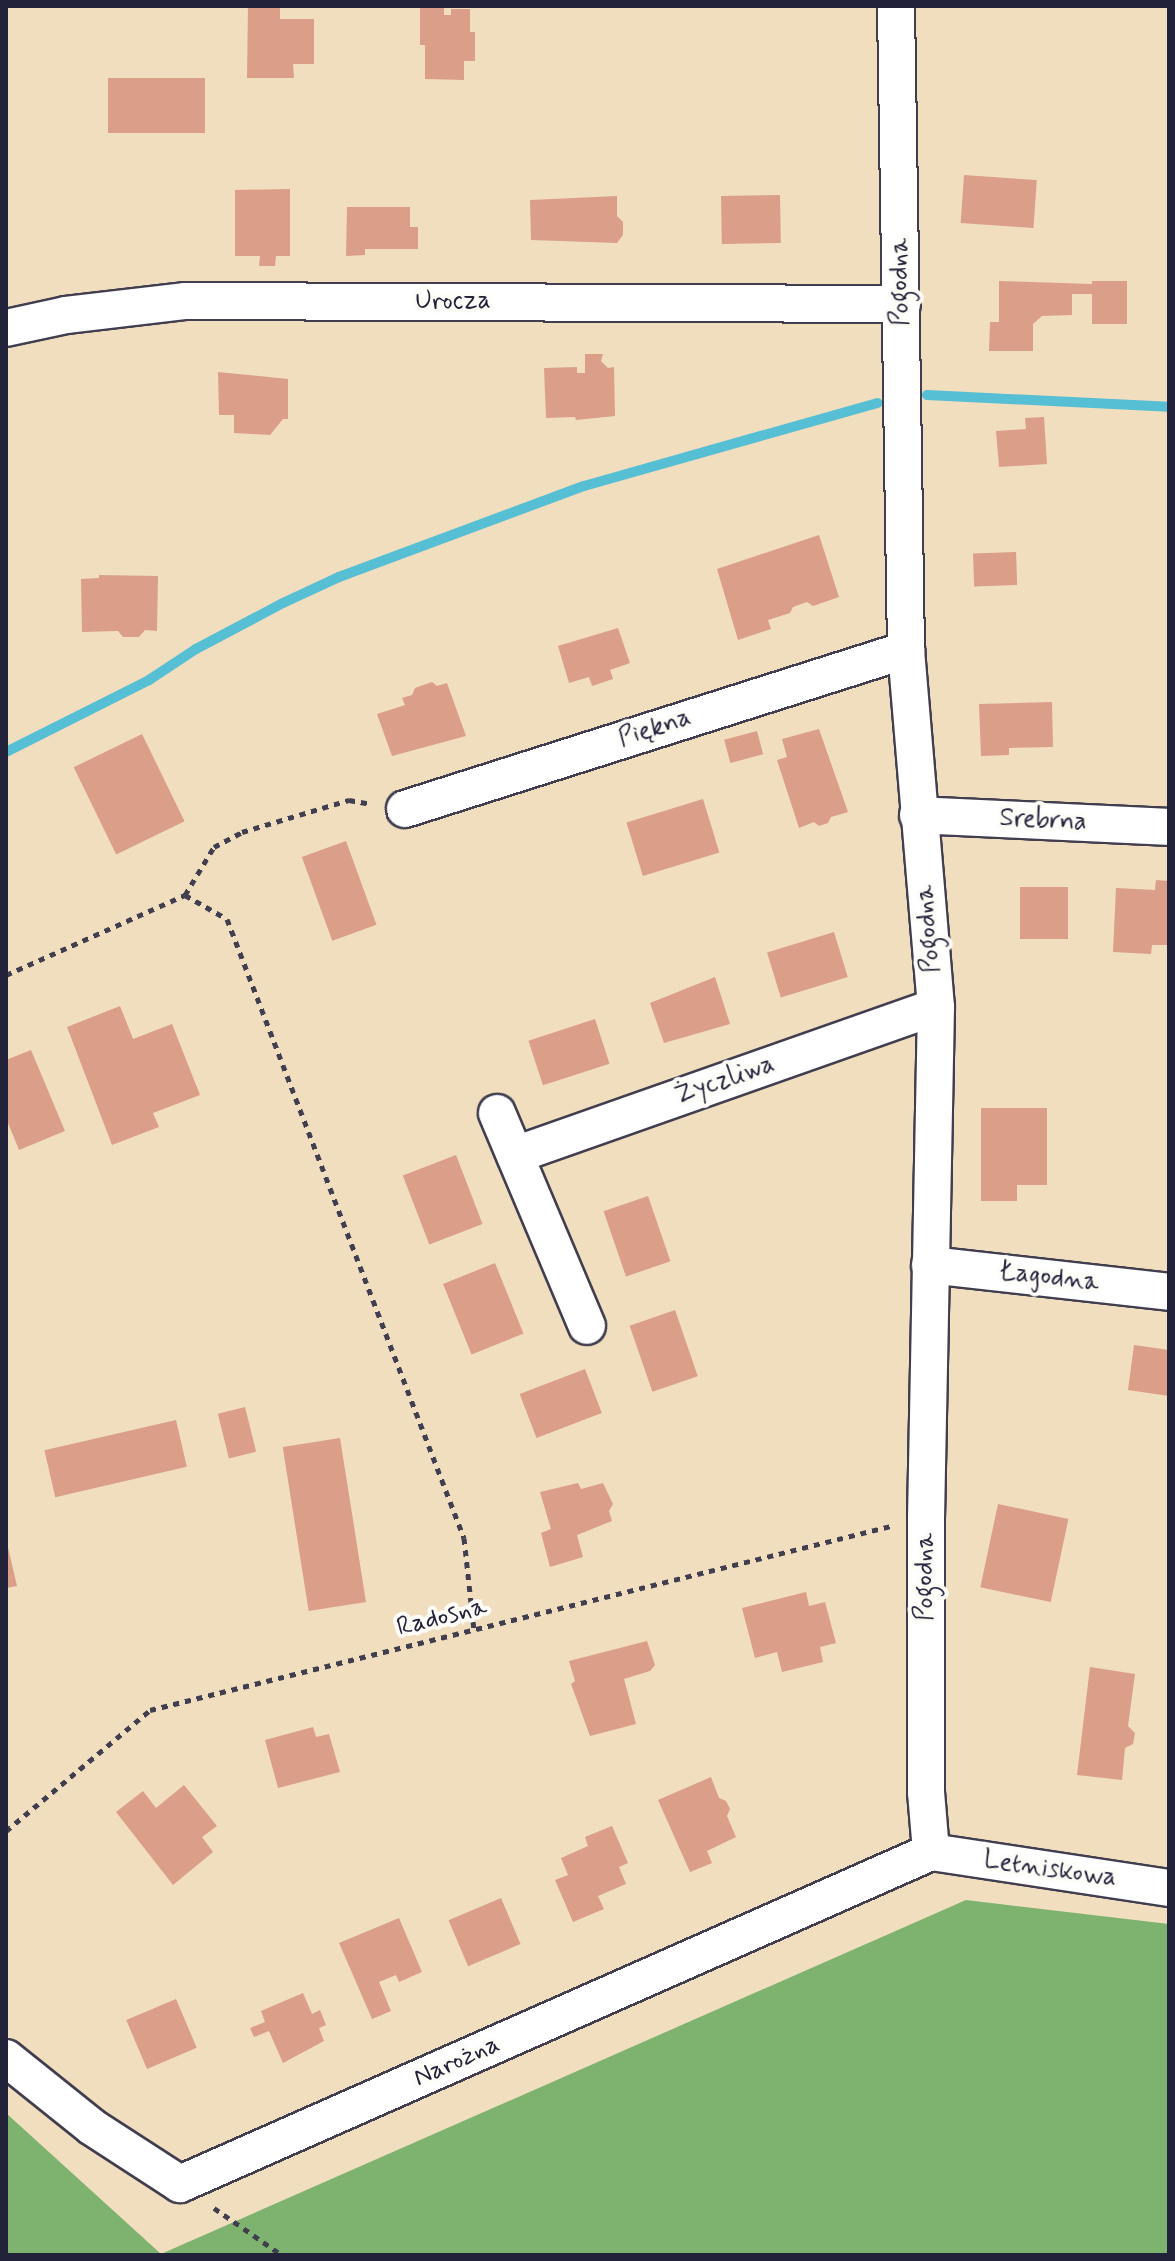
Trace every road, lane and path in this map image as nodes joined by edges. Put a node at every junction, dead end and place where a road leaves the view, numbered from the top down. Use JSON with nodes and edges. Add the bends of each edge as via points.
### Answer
{"nodes":[{"id":1,"x":896,"y":6,"type":"edge"},
{"id":2,"x":902,"y":304,"type":"junction"},
{"id":3,"x":6,"y":328,"type":"edge"},
{"id":4,"x":906,"y":650,"type":"junction"},
{"id":5,"x":405,"y":809,"type":"joint"},
{"id":6,"x":918,"y":815,"type":"junction"},
{"id":7,"x":1169,"y":827,"type":"edge"},
{"id":8,"x":185,"y":895,"type":"junction"},
{"id":9,"x":6,"y":975,"type":"edge"},
{"id":10,"x":936,"y":1007,"type":"junction"},
{"id":11,"x":497,"y":1113,"type":"dead end"},
{"id":12,"x":515,"y":1155,"type":"junction"},
{"id":13,"x":930,"y":1265,"type":"junction"},
{"id":14,"x":1169,"y":1292,"type":"edge"},
{"id":15,"x":587,"y":1326,"type":"dead end"},
{"id":16,"x":926,"y":1517,"type":"junction"},
{"id":17,"x":474,"y":1630,"type":"junction"},
{"id":18,"x":6,"y":1831,"type":"edge"},
{"id":19,"x":931,"y":1852,"type":"junction"},
{"id":20,"x":1169,"y":1888,"type":"edge"},
{"id":21,"x":6,"y":2058,"type":"edge"},
{"id":22,"x":180,"y":2184,"type":"junction"},
{"id":23,"x":282,"y":2255,"type":"edge"}],
"edges":[{"from":1,"to":2,"type":"street","name":"Pogodna"},
{"from":2,"to":3,"type":"street","name":"Urocza","via":[[186,301]]},
{"from":2,"to":4,"type":"street","name":"Pogodna"},
{"from":4,"to":5,"type":"street","name":"Piękna"},
{"from":4,"to":6,"type":"street","name":"Pogodna"},
{"from":5,"to":8,"type":"path","via":[[349,800],[242,832],[214,847]]},
{"from":6,"to":7,"type":"street","name":"Srebrna"},
{"from":6,"to":10,"type":"street","name":"Pogodna"},
{"from":8,"to":9,"type":"path"},
{"from":8,"to":17,"type":"path","via":[[227,919],[464,1538]]},
{"from":10,"to":12,"type":"street","name":"Życzliwa"},
{"from":10,"to":13,"type":"street","name":"Pogodna"},
{"from":11,"to":12,"type":"street"},
{"from":12,"to":15,"type":"street"},
{"from":13,"to":14,"type":"street","name":"Łagodna"},
{"from":13,"to":16,"type":"street","name":"Pogodna"},
{"from":16,"to":17,"type":"path","name":"Radosna"},
{"from":16,"to":19,"type":"street","name":"Pogodna","via":[[926,1792]]},
{"from":17,"to":18,"type":"path","name":"Radosna","via":[[150,1710]]},
{"from":19,"to":20,"type":"street","name":"Letniskowa"},
{"from":19,"to":22,"type":"street","name":"Narożna"},
{"from":21,"to":22,"type":"street","via":[[92,2127]]},
{"from":22,"to":23,"type":"path"}]}
